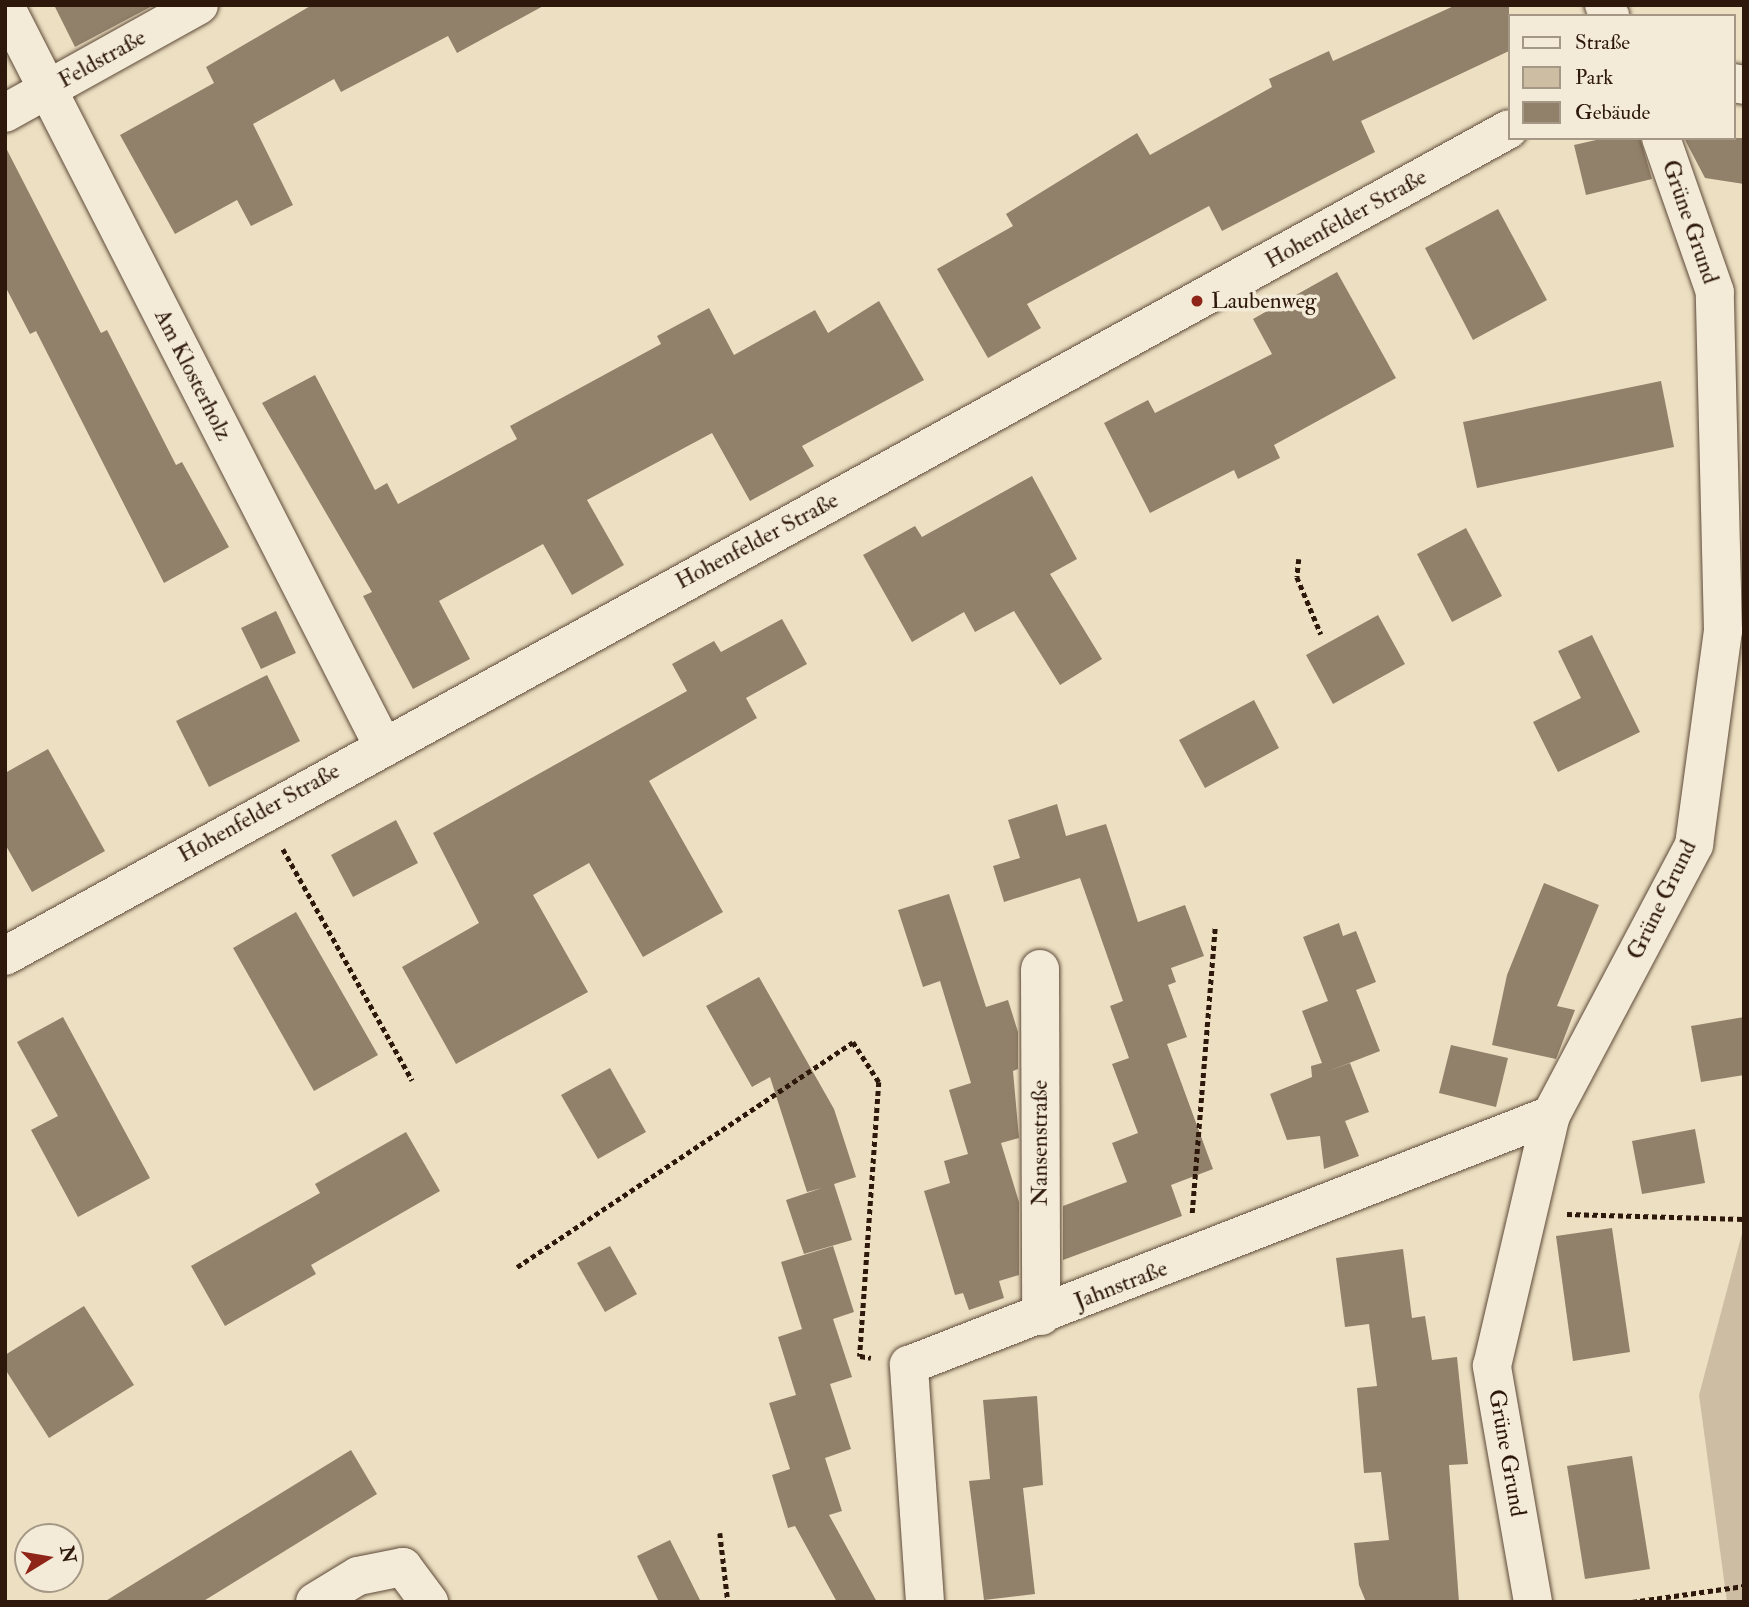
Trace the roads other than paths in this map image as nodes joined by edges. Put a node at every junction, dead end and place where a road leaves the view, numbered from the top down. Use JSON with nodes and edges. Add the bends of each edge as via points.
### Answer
{"nodes":[{"id":1,"x":199,"y":5,"type":"edge"},
{"id":2,"x":5,"y":6,"type":"edge"},
{"id":3,"x":46,"y":89,"type":"junction"},
{"id":4,"x":5,"y":113,"type":"edge"},
{"id":5,"x":1508,"y":130,"type":"edge"},
{"id":6,"x":1662,"y":140,"type":"edge"},
{"id":7,"x":382,"y":744,"type":"junction"},
{"id":8,"x":5,"y":956,"type":"edge"},
{"id":9,"x":1040,"y":969,"type":"dead end"},
{"id":10,"x":1551,"y":1115,"type":"junction"},
{"id":11,"x":1041,"y":1316,"type":"junction"},
{"id":12,"x":315,"y":1602,"type":"edge"},
{"id":13,"x":429,"y":1602,"type":"edge"},
{"id":14,"x":925,"y":1602,"type":"edge"},
{"id":15,"x":1533,"y":1602,"type":"edge"}],
"edges":[{"from":1,"to":3,"type":"street","name":"Feldstraße"},
{"from":2,"to":3,"type":"street","name":"Am Klosterholz"},
{"from":3,"to":4,"type":"street","name":"Feldstraße"},
{"from":3,"to":7,"type":"street","name":"Am Klosterholz"},
{"from":5,"to":7,"type":"street","name":"Hohenfelder Straße"},
{"from":6,"to":10,"type":"street","name":"Grüne Grund","via":[[1715,292],[1723,631],[1694,845]]},
{"from":7,"to":8,"type":"street","name":"Hohenfelder Straße"},
{"from":9,"to":11,"type":"street","name":"Nansenstraße"},
{"from":10,"to":11,"type":"street","name":"Jahnstraße"},
{"from":10,"to":15,"type":"street","name":"Grüne Grund","via":[[1492,1366]]},
{"from":11,"to":14,"type":"street","name":"Jahnstraße","via":[[909,1366]]},
{"from":12,"to":13,"type":"street","via":[[358,1577],[403,1567]]}]}
